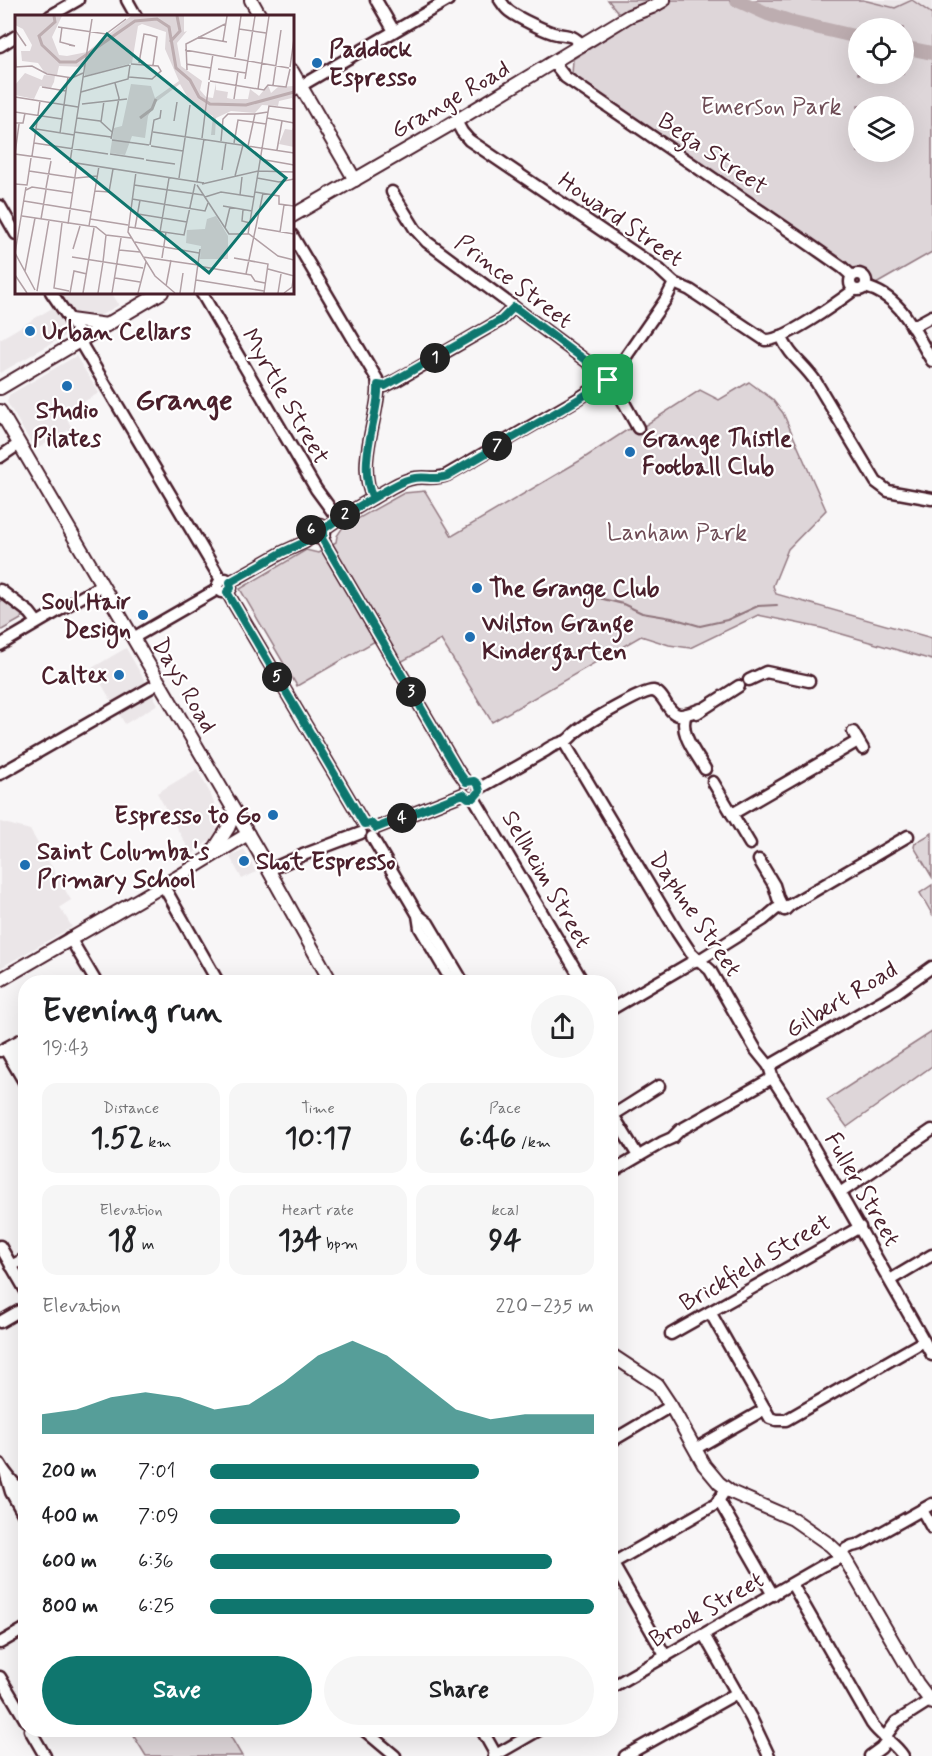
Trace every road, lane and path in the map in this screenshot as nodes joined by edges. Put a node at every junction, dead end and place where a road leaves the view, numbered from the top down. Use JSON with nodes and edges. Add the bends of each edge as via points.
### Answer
{"nodes":[{"id":1,"x":78,"y":0,"type":"edge"},
{"id":2,"x":127,"y":0,"type":"edge"},
{"id":3,"x":251,"y":0,"type":"edge"},
{"id":4,"x":376,"y":0,"type":"edge"},
{"id":5,"x":448,"y":0,"type":"edge"},
{"id":6,"x":500,"y":0,"type":"edge"},
{"id":7,"x":645,"y":0,"type":"edge"},
{"id":8,"x":664,"y":0,"type":"edge"},
{"id":9,"x":53,"y":15,"type":"edge"},
{"id":10,"x":135,"y":15,"type":"edge"},
{"id":11,"x":259,"y":15,"type":"edge"},
{"id":12,"x":628,"y":16,"type":"junction"},
{"id":13,"x":394,"y":31,"type":"junction"},
{"id":14,"x":556,"y":34,"type":"junction"},
{"id":15,"x":15,"y":37,"type":"edge"},
{"id":16,"x":583,"y":45,"type":"junction"},
{"id":17,"x":0,"y":46,"type":"edge"},
{"id":18,"x":568,"y":54,"type":"junction"},
{"id":19,"x":554,"y":63,"type":"junction"},
{"id":20,"x":297,"y":89,"type":"edge"},
{"id":21,"x":456,"y":121,"type":"junction"},
{"id":22,"x":355,"y":180,"type":"junction"},
{"id":23,"x":392,"y":192,"type":"dead end"},
{"id":24,"x":0,"y":206,"type":"edge"},
{"id":25,"x":294,"y":215,"type":"edge"},
{"id":26,"x":15,"y":232,"type":"edge"},
{"id":27,"x":294,"y":237,"type":"edge"},
{"id":28,"x":674,"y":283,"type":"junction"},
{"id":29,"x":860,"y":288,"type":"junction"},
{"id":30,"x":52,"y":294,"type":"edge"},
{"id":31,"x":159,"y":294,"type":"edge"},
{"id":32,"x":202,"y":294,"type":"edge"},
{"id":33,"x":514,"y":307,"type":"junction"},
{"id":34,"x":932,"y":315,"type":"edge"},
{"id":35,"x":70,"y":320,"type":"junction"},
{"id":36,"x":107,"y":325,"type":"junction"},
{"id":37,"x":912,"y":327,"type":"junction"},
{"id":38,"x":781,"y":336,"type":"junction"},
{"id":39,"x":81,"y":340,"type":"junction"},
{"id":40,"x":932,"y":361,"type":"edge"},
{"id":41,"x":608,"y":380,"type":"junction"},
{"id":42,"x":378,"y":385,"type":"junction"},
{"id":43,"x":0,"y":388,"type":"edge"},
{"id":44,"x":0,"y":411,"type":"edge"},
{"id":45,"x":638,"y":428,"type":"dead end"},
{"id":46,"x":19,"y":444,"type":"junction"},
{"id":47,"x":0,"y":457,"type":"edge"},
{"id":48,"x":373,"y":498,"type":"junction"},
{"id":49,"x":932,"y":499,"type":"edge"},
{"id":50,"x":338,"y":519,"type":"junction"},
{"id":51,"x":319,"y":534,"type":"junction"},
{"id":52,"x":102,"y":585,"type":"junction"},
{"id":53,"x":224,"y":586,"type":"junction"},
{"id":54,"x":0,"y":590,"type":"edge"},
{"id":55,"x":37,"y":622,"type":"junction"},
{"id":56,"x":133,"y":638,"type":"junction"},
{"id":57,"x":0,"y":645,"type":"edge"},
{"id":58,"x":749,"y":680,"type":"dead end"},
{"id":59,"x":808,"y":681,"type":"dead end"},
{"id":60,"x":159,"y":683,"type":"junction"},
{"id":61,"x":739,"y":686,"type":"dead end"},
{"id":62,"x":682,"y":719,"type":"junction"},
{"id":63,"x":858,"y":741,"type":"dead end"},
{"id":64,"x":564,"y":742,"type":"junction"},
{"id":65,"x":705,"y":769,"type":"dead end"},
{"id":66,"x":0,"y":774,"type":"edge"},
{"id":67,"x":466,"y":782,"type":"junction"},
{"id":68,"x":713,"y":782,"type":"dead end"},
{"id":69,"x":477,"y":793,"type":"junction"},
{"id":70,"x":463,"y":794,"type":"junction"},
{"id":71,"x":235,"y":812,"type":"junction"},
{"id":72,"x":732,"y":814,"type":"junction"},
{"id":73,"x":363,"y":829,"type":"junction"},
{"id":74,"x":374,"y":833,"type":"junction"},
{"id":75,"x":248,"y":834,"type":"junction"},
{"id":76,"x":908,"y":836,"type":"dead end"},
{"id":77,"x":750,"y":844,"type":"dead end"},
{"id":78,"x":208,"y":859,"type":"junction"},
{"id":79,"x":759,"y":860,"type":"dead end"},
{"id":80,"x":269,"y":870,"type":"junction"},
{"id":81,"x":163,"y":885,"type":"junction"},
{"id":82,"x":785,"y":907,"type":"junction"},
{"id":83,"x":418,"y":915,"type":"junction"},
{"id":84,"x":70,"y":939,"type":"junction"},
{"id":85,"x":699,"y":960,"type":"junction"},
{"id":86,"x":932,"y":967,"type":"edge"},
{"id":87,"x":92,"y":975,"type":"edge"},
{"id":88,"x":214,"y":975,"type":"edge"},
{"id":89,"x":327,"y":975,"type":"edge"},
{"id":90,"x":448,"y":975,"type":"edge"},
{"id":91,"x":459,"y":975,"type":"edge"},
{"id":92,"x":579,"y":975,"type":"edge"},
{"id":93,"x":0,"y":980,"type":"edge"},
{"id":94,"x":618,"y":1005,"type":"edge"},
{"id":95,"x":6,"y":1048,"type":"edge"},
{"id":96,"x":18,"y":1061,"type":"edge"},
{"id":97,"x":769,"y":1066,"type":"junction"},
{"id":98,"x":18,"y":1070,"type":"edge"},
{"id":99,"x":772,"y":1078,"type":"junction"},
{"id":100,"x":659,"y":1086,"type":"dead end"},
{"id":101,"x":618,"y":1112,"type":"edge"},
{"id":102,"x":618,"y":1125,"type":"edge"},
{"id":103,"x":932,"y":1130,"type":"edge"},
{"id":104,"x":638,"y":1156,"type":"junction"},
{"id":105,"x":618,"y":1168,"type":"edge"},
{"id":106,"x":840,"y":1193,"type":"junction"},
{"id":107,"x":860,"y":1227,"type":"junction"},
{"id":108,"x":0,"y":1246,"type":"edge"},
{"id":109,"x":932,"y":1255,"type":"edge"},
{"id":110,"x":18,"y":1262,"type":"edge"},
{"id":111,"x":11,"y":1266,"type":"junction"},
{"id":112,"x":18,"y":1278,"type":"edge"},
{"id":113,"x":890,"y":1280,"type":"junction"},
{"id":114,"x":18,"y":1312,"type":"edge"},
{"id":115,"x":710,"y":1312,"type":"junction"},
{"id":116,"x":0,"y":1322,"type":"edge"},
{"id":117,"x":671,"y":1334,"type":"dead end"},
{"id":118,"x":924,"y":1341,"type":"junction"},
{"id":119,"x":932,"y":1355,"type":"edge"},
{"id":120,"x":618,"y":1359,"type":"edge"},
{"id":121,"x":671,"y":1406,"type":"junction"},
{"id":122,"x":765,"y":1409,"type":"junction"},
{"id":123,"x":618,"y":1437,"type":"edge"},
{"id":124,"x":695,"y":1449,"type":"junction"},
{"id":125,"x":0,"y":1464,"type":"edge"},
{"id":126,"x":6,"y":1475,"type":"junction"},
{"id":127,"x":18,"y":1486,"type":"edge"},
{"id":128,"x":726,"y":1489,"type":"junction"},
{"id":129,"x":719,"y":1501,"type":"junction"},
{"id":130,"x":18,"y":1505,"type":"edge"},
{"id":131,"x":927,"y":1507,"type":"edge"},
{"id":132,"x":932,"y":1528,"type":"edge"},
{"id":133,"x":830,"y":1545,"type":"junction"},
{"id":134,"x":618,"y":1558,"type":"edge"},
{"id":135,"x":844,"y":1559,"type":"junction"},
{"id":136,"x":822,"y":1566,"type":"junction"},
{"id":137,"x":618,"y":1572,"type":"edge"},
{"id":138,"x":792,"y":1584,"type":"junction"},
{"id":139,"x":773,"y":1595,"type":"junction"},
{"id":140,"x":18,"y":1633,"type":"edge"},
{"id":141,"x":704,"y":1635,"type":"junction"},
{"id":142,"x":0,"y":1643,"type":"edge"},
{"id":143,"x":666,"y":1657,"type":"junction"},
{"id":144,"x":0,"y":1677,"type":"edge"},
{"id":145,"x":618,"y":1684,"type":"edge"},
{"id":146,"x":737,"y":1693,"type":"junction"},
{"id":147,"x":931,"y":1702,"type":"edge"},
{"id":148,"x":18,"y":1707,"type":"edge"},
{"id":149,"x":34,"y":1737,"type":"edge"},
{"id":150,"x":372,"y":1737,"type":"edge"},
{"id":151,"x":486,"y":1737,"type":"edge"},
{"id":152,"x":527,"y":1737,"type":"edge"},
{"id":153,"x":886,"y":1738,"type":"junction"},
{"id":154,"x":495,"y":1755,"type":"edge"},
{"id":155,"x":45,"y":1756,"type":"edge"},
{"id":156,"x":395,"y":1756,"type":"edge"},
{"id":157,"x":625,"y":1756,"type":"edge"},
{"id":158,"x":769,"y":1756,"type":"edge"},
{"id":159,"x":870,"y":1756,"type":"edge"},
{"id":160,"x":903,"y":1756,"type":"edge"}],
"edges":[{"from":1,"to":9,"type":"street"},
{"from":2,"to":10,"type":"street"},
{"from":3,"to":11,"type":"main road"},
{"from":4,"to":13,"type":"street"},
{"from":5,"to":13,"type":"street"},
{"from":6,"to":14,"type":"street","via":[[510,12]]},
{"from":7,"to":12,"type":"main road","name":"Grange Road"},
{"from":8,"to":12,"type":"main road","name":"Grange Road"},
{"from":12,"to":16,"type":"main road","name":"Grange Road"},
{"from":13,"to":20,"type":"street"},
{"from":14,"to":16,"type":"street","via":[[571,36]]},
{"from":14,"to":18,"type":"street"},
{"from":15,"to":17,"type":"street"},
{"from":16,"to":18,"type":"main road","name":"Grange Road"},
{"from":18,"to":19,"type":"main road","name":"Grange Road"},
{"from":19,"to":21,"type":"main road","name":"Grange Road"},
{"from":19,"to":29,"type":"street","name":"Bega Street","via":[[565,77],[843,268],[852,276],[849,284]]},
{"from":20,"to":22,"type":"main road"},
{"from":21,"to":22,"type":"main road","name":"Grange Road"},
{"from":21,"to":28,"type":"street","name":"Howard Street","via":[[469,140]]},
{"from":22,"to":25,"type":"main road","name":"Grange Road"},
{"from":23,"to":33,"type":"street","name":"Prince Street","via":[[422,237]]},
{"from":24,"to":26,"type":"street"},
{"from":27,"to":42,"type":"street"},
{"from":28,"to":38,"type":"street","name":"Howard Street","via":[[765,340]]},
{"from":28,"to":41,"type":"street"},
{"from":29,"to":37,"type":"street","via":[[882,292]]},
{"from":29,"to":38,"type":"street"},
{"from":30,"to":35,"type":"street"},
{"from":31,"to":36,"type":"main road"},
{"from":32,"to":50,"type":"street","name":"Myrtle Street","via":[[316,489]]},
{"from":33,"to":41,"type":"street","name":"Prince Street"},
{"from":33,"to":42,"type":"street","via":[[501,320],[385,386]]},
{"from":34,"to":37,"type":"street"},
{"from":35,"to":36,"type":"main road"},
{"from":35,"to":39,"type":"street"},
{"from":36,"to":39,"type":"main road"},
{"from":37,"to":40,"type":"street"},
{"from":38,"to":49,"type":"street","via":[[790,354],[816,382],[876,482],[888,491]]},
{"from":39,"to":43,"type":"main road"},
{"from":39,"to":53,"type":"street"},
{"from":41,"to":45,"type":"street","name":"Prince Street"},
{"from":41,"to":48,"type":"street","via":[[447,476],[408,479]]},
{"from":42,"to":48,"type":"street","via":[[367,466]]},
{"from":44,"to":46,"type":"main road","name":"Days Road"},
{"from":46,"to":47,"type":"street"},
{"from":46,"to":52,"type":"main road","name":"Days Road"},
{"from":48,"to":50,"type":"street"},
{"from":50,"to":51,"type":"street"},
{"from":51,"to":53,"type":"street"},
{"from":51,"to":67,"type":"street"},
{"from":52,"to":55,"type":"street"},
{"from":52,"to":56,"type":"main road","name":"Days Road"},
{"from":53,"to":56,"type":"street"},
{"from":53,"to":73,"type":"street"},
{"from":54,"to":55,"type":"street"},
{"from":55,"to":57,"type":"street"},
{"from":56,"to":60,"type":"main road","name":"Days Road"},
{"from":58,"to":59,"type":"street","via":[[767,672]]},
{"from":60,"to":66,"type":"street"},
{"from":60,"to":71,"type":"main road","name":"Days Road"},
{"from":61,"to":62,"type":"street"},
{"from":62,"to":64,"type":"street","via":[[672,718],[657,693],[648,692],[614,708]]},
{"from":62,"to":65,"type":"street","via":[[684,732]]},
{"from":63,"to":72,"type":"street"},
{"from":64,"to":69,"type":"street","via":[[551,745]]},
{"from":64,"to":85,"type":"street","name":"Daphne Street","via":[[671,923]]},
{"from":67,"to":69,"type":"street","via":[[474,781]]},
{"from":67,"to":70,"type":"street"},
{"from":68,"to":72,"type":"street"},
{"from":69,"to":70,"type":"street","via":[[468,798]]},
{"from":69,"to":92,"type":"street","name":"Sellheim Street"},
{"from":70,"to":74,"type":"street"},
{"from":71,"to":75,"type":"main road","name":"Days Road"},
{"from":71,"to":78,"type":"main road"},
{"from":72,"to":77,"type":"street"},
{"from":73,"to":74,"type":"street","via":[[366,838]]},
{"from":73,"to":80,"type":"street"},
{"from":74,"to":83,"type":"street"},
{"from":75,"to":78,"type":"main road"},
{"from":75,"to":80,"type":"main road","name":"Days Road"},
{"from":76,"to":82,"type":"street"},
{"from":78,"to":81,"type":"main road"},
{"from":79,"to":82,"type":"street"},
{"from":80,"to":89,"type":"main road","name":"Days Road"},
{"from":81,"to":84,"type":"main road"},
{"from":81,"to":88,"type":"street"},
{"from":82,"to":85,"type":"street","via":[[771,912]]},
{"from":83,"to":90,"type":"street","via":[[420,928]]},
{"from":83,"to":91,"type":"street","via":[[428,923]]},
{"from":84,"to":87,"type":"street"},
{"from":84,"to":93,"type":"main road"},
{"from":85,"to":94,"type":"street"},
{"from":85,"to":97,"type":"street","name":"Daphne Street","via":[[710,970]]},
{"from":86,"to":97,"type":"street","name":"Gilbert Road","via":[[897,992]]},
{"from":95,"to":96,"type":"street"},
{"from":95,"to":98,"type":"street"},
{"from":97,"to":99,"type":"street","name":"Daphne Street"},
{"from":99,"to":104,"type":"street"},
{"from":99,"to":106,"type":"street","name":"Fuller Street"},
{"from":100,"to":101,"type":"street"},
{"from":102,"to":104,"type":"street"},
{"from":103,"to":106,"type":"street"},
{"from":104,"to":105,"type":"street"},
{"from":106,"to":107,"type":"street","name":"Fuller Street"},
{"from":107,"to":113,"type":"street","name":"Fuller Street"},
{"from":107,"to":115,"type":"street","name":"Brickfield Street"},
{"from":108,"to":111,"type":"street"},
{"from":109,"to":113,"type":"street"},
{"from":110,"to":111,"type":"street"},
{"from":111,"to":112,"type":"street"},
{"from":113,"to":118,"type":"street","name":"Fuller Street"},
{"from":114,"to":116,"type":"street"},
{"from":115,"to":117,"type":"street","name":"Brickfield Street"},
{"from":115,"to":122,"type":"street"},
{"from":118,"to":119,"type":"street","name":"Fuller Street"},
{"from":118,"to":122,"type":"street","via":[[786,1420],[770,1418]]},
{"from":120,"to":121,"type":"main road","via":[[652,1381]]},
{"from":121,"to":123,"type":"street"},
{"from":121,"to":124,"type":"main road"},
{"from":122,"to":124,"type":"street"},
{"from":124,"to":128,"type":"main road","via":[[712,1477]]},
{"from":125,"to":126,"type":"street"},
{"from":126,"to":127,"type":"street"},
{"from":126,"to":130,"type":"street"},
{"from":128,"to":129,"type":"street"},
{"from":128,"to":133,"type":"main road","via":[[794,1519]]},
{"from":129,"to":134,"type":"street"},
{"from":129,"to":139,"type":"street"},
{"from":131,"to":132,"type":"street"},
{"from":131,"to":135,"type":"street","name":"Brook Street","via":[[852,1546]]},
{"from":133,"to":135,"type":"main road"},
{"from":133,"to":136,"type":"street"},
{"from":135,"to":136,"type":"street","name":"Brook Street"},
{"from":135,"to":147,"type":"main road"},
{"from":136,"to":138,"type":"street","name":"Brook Street"},
{"from":137,"to":143,"type":"street"},
{"from":138,"to":139,"type":"street","name":"Brook Street"},
{"from":138,"to":153,"type":"street","via":[[872,1724]]},
{"from":139,"to":141,"type":"street","name":"Brook Street"},
{"from":140,"to":142,"type":"street"},
{"from":141,"to":143,"type":"street","name":"Brook Street"},
{"from":141,"to":146,"type":"street"},
{"from":143,"to":145,"type":"street","name":"Brook Street"},
{"from":144,"to":148,"type":"street"},
{"from":146,"to":157,"type":"street"},
{"from":146,"to":158,"type":"street"},
{"from":147,"to":153,"type":"street","via":[[896,1722]]},
{"from":149,"to":155,"type":"street"},
{"from":150,"to":156,"type":"street"},
{"from":151,"to":154,"type":"street"},
{"from":152,"to":154,"type":"street"},
{"from":153,"to":159,"type":"street","via":[[879,1751]]},
{"from":153,"to":160,"type":"street"}]}
